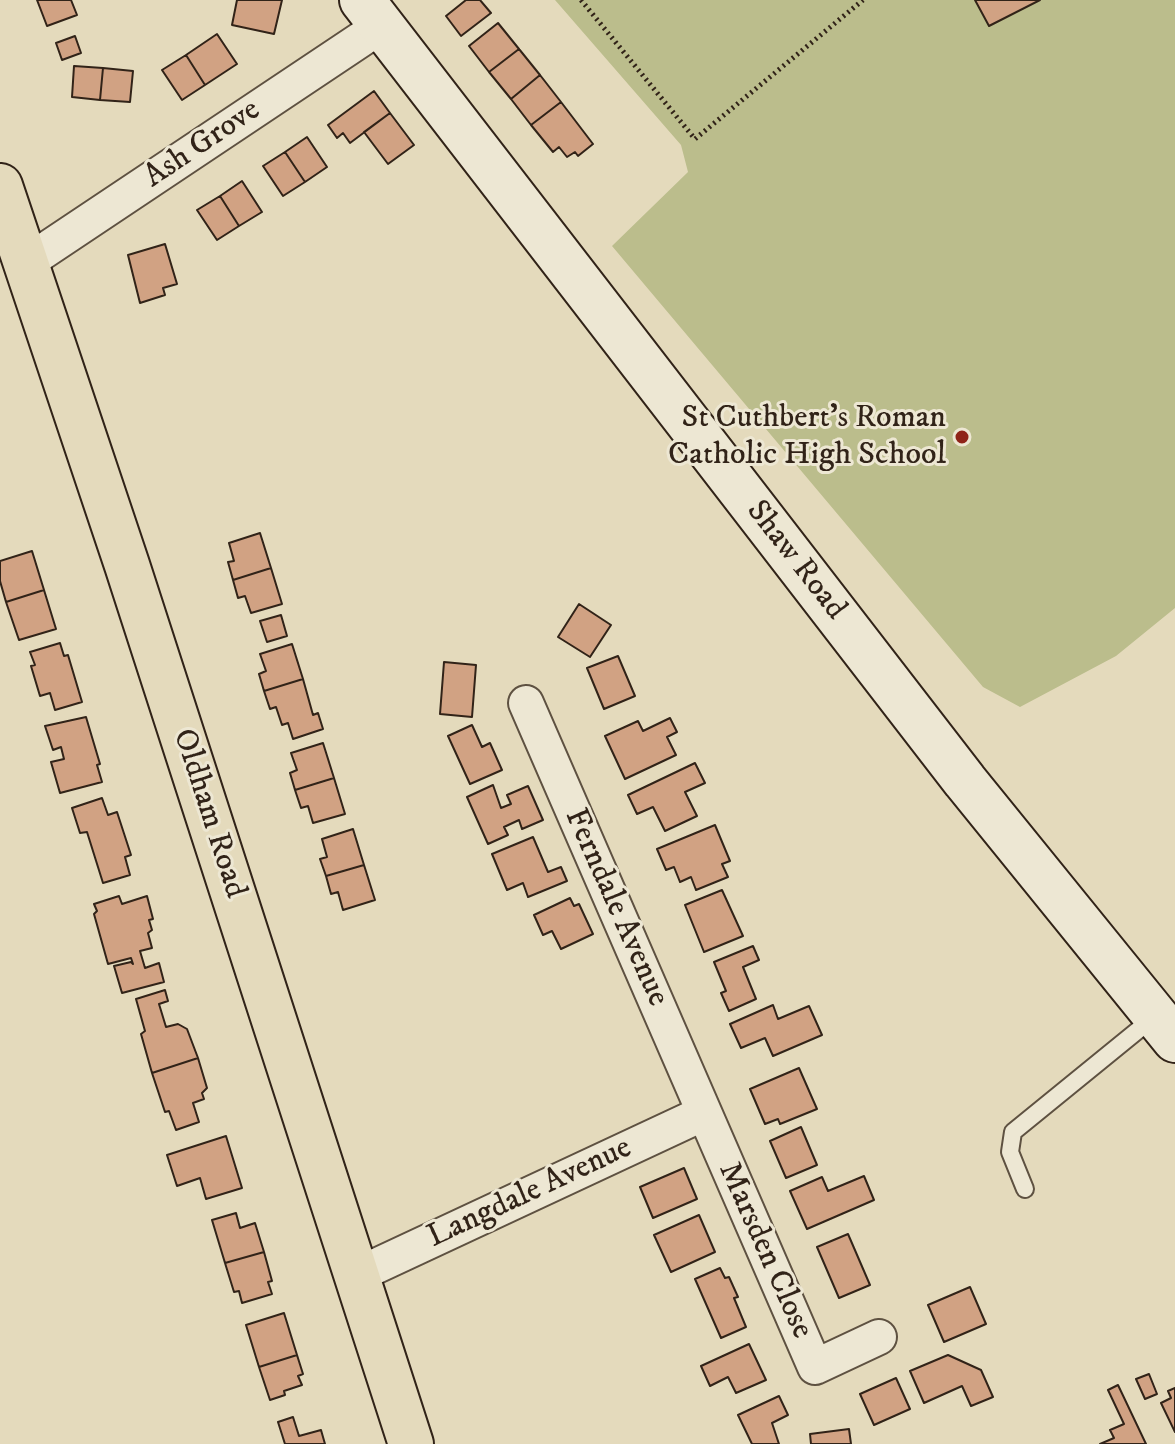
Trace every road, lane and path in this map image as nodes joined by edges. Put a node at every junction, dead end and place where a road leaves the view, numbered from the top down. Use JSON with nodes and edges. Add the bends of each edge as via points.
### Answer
{"nodes":[{"id":1,"x":581,"y":0,"type":"edge"},
{"id":2,"x":863,"y":0,"type":"edge"},
{"id":3,"x":371,"y":13,"type":"edge"},
{"id":4,"x":0,"y":186,"type":"edge"},
{"id":5,"x":26,"y":263,"type":"junction"},
{"id":6,"x":526,"y":703,"type":"dead end"},
{"id":7,"x":1165,"y":1028,"type":"edge"},
{"id":8,"x":704,"y":1113,"type":"junction"},
{"id":9,"x":1025,"y":1189,"type":"dead end"},
{"id":10,"x":357,"y":1275,"type":"junction"},
{"id":11,"x":879,"y":1337,"type":"dead end"},
{"id":12,"x":411,"y":1444,"type":"edge"}],
"edges":[{"from":1,"to":2,"type":"path","via":[[695,139]]},
{"from":3,"to":5,"type":"street","name":"Ash Grove"},
{"from":3,"to":7,"type":"street","name":"Shaw Road","via":[[965,781]]},
{"from":4,"to":5,"type":"main road","name":"Oldham Road"},
{"from":5,"to":10,"type":"main road","name":"Oldham Road"},
{"from":6,"to":8,"type":"street","name":"Ferndale Avenue"},
{"from":7,"to":9,"type":"lane","via":[[1013,1132],[1010,1152]]},
{"from":8,"to":10,"type":"street","name":"Langdale Avenue"},
{"from":8,"to":11,"type":"street","name":"Marsden Close","via":[[815,1367]]},
{"from":10,"to":12,"type":"main road","name":"Oldham Road"}]}
